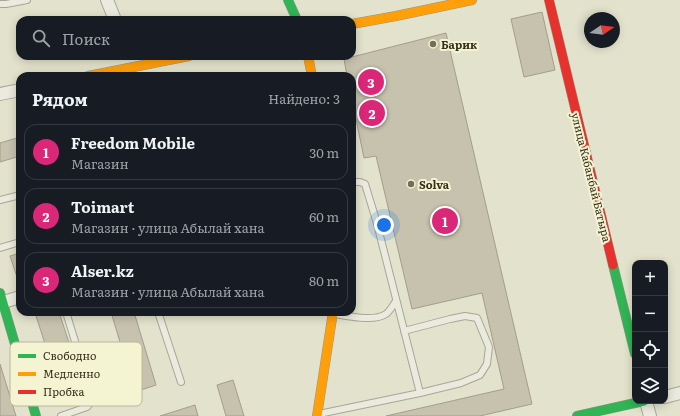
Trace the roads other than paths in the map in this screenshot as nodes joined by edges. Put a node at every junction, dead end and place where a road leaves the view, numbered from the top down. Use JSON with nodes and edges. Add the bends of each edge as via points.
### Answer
{"nodes":[{"id":1,"x":27,"y":0,"type":"edge"},
{"id":2,"x":107,"y":0,"type":"edge"},
{"id":3,"x":288,"y":0,"type":"edge"},
{"id":4,"x":472,"y":0,"type":"edge"},
{"id":5,"x":549,"y":0,"type":"edge"},
{"id":6,"x":0,"y":4,"type":"edge"},
{"id":7,"x":114,"y":16,"type":"edge"},
{"id":8,"x":295,"y":16,"type":"edge"},
{"id":9,"x":356,"y":23,"type":"edge"},
{"id":10,"x":144,"y":60,"type":"edge"},
{"id":11,"x":309,"y":60,"type":"edge"},
{"id":12,"x":133,"y":61,"type":"edge"},
{"id":13,"x":100,"y":72,"type":"edge"},
{"id":14,"x":311,"y":72,"type":"edge"},
{"id":15,"x":16,"y":91,"type":"edge"},
{"id":16,"x":0,"y":94,"type":"edge"},
{"id":17,"x":356,"y":182,"type":"dead end"},
{"id":18,"x":16,"y":196,"type":"edge"},
{"id":19,"x":0,"y":200,"type":"edge"},
{"id":20,"x":16,"y":243,"type":"edge"},
{"id":21,"x":0,"y":248,"type":"edge"},
{"id":22,"x":16,"y":298,"type":"edge"},
{"id":23,"x":1,"y":300,"type":"edge"},
{"id":24,"x":396,"y":301,"type":"junction"},
{"id":25,"x":67,"y":316,"type":"edge"},
{"id":26,"x":159,"y":316,"type":"edge"},
{"id":27,"x":333,"y":316,"type":"edge"},
{"id":28,"x":349,"y":316,"type":"edge"},
{"id":29,"x":404,"y":331,"type":"junction"},
{"id":30,"x":14,"y":342,"type":"edge"},
{"id":31,"x":75,"y":342,"type":"edge"},
{"id":32,"x":632,"y":342,"type":"edge"},
{"id":33,"x":181,"y":382,"type":"dead end"},
{"id":34,"x":420,"y":393,"type":"junction"},
{"id":35,"x":680,"y":393,"type":"edge"},
{"id":36,"x":668,"y":395,"type":"edge"},
{"id":37,"x":632,"y":404,"type":"edge"},
{"id":38,"x":646,"y":404,"type":"edge"},
{"id":39,"x":33,"y":406,"type":"edge"},
{"id":40,"x":88,"y":406,"type":"edge"},
{"id":41,"x":317,"y":415,"type":"edge"},
{"id":42,"x":36,"y":416,"type":"edge"},
{"id":43,"x":61,"y":416,"type":"edge"},
{"id":44,"x":578,"y":416,"type":"edge"},
{"id":45,"x":650,"y":416,"type":"edge"}],
"edges":[{"from":1,"to":6,"type":"lane"},
{"from":2,"to":7,"type":"street"},
{"from":3,"to":8,"type":"street"},
{"from":4,"to":9,"type":"street"},
{"from":5,"to":32,"type":"street","name":"улица Кабанбай Батыра"},
{"from":10,"to":12,"type":"street"},
{"from":11,"to":14,"type":"street"},
{"from":12,"to":13,"type":"street"},
{"from":15,"to":16,"type":"street"},
{"from":17,"to":24,"type":"lane","via":[[365,184]]},
{"from":18,"to":19,"type":"lane"},
{"from":20,"to":21,"type":"lane"},
{"from":22,"to":23,"type":"street"},
{"from":23,"to":30,"type":"street"},
{"from":24,"to":28,"type":"lane","via":[[386,314],[373,318]]},
{"from":24,"to":29,"type":"lane"},
{"from":25,"to":31,"type":"lane"},
{"from":26,"to":33,"type":"lane"},
{"from":27,"to":41,"type":"street"},
{"from":29,"to":34,"type":"lane"},
{"from":29,"to":34,"type":"lane","via":[[465,316],[477,318],[489,347],[487,364],[480,375],[461,384]]},
{"from":34,"to":41,"type":"lane"},
{"from":35,"to":36,"type":"street"},
{"from":37,"to":44,"type":"street"},
{"from":38,"to":45,"type":"street"},
{"from":39,"to":42,"type":"street"},
{"from":40,"to":43,"type":"lane"}]}
